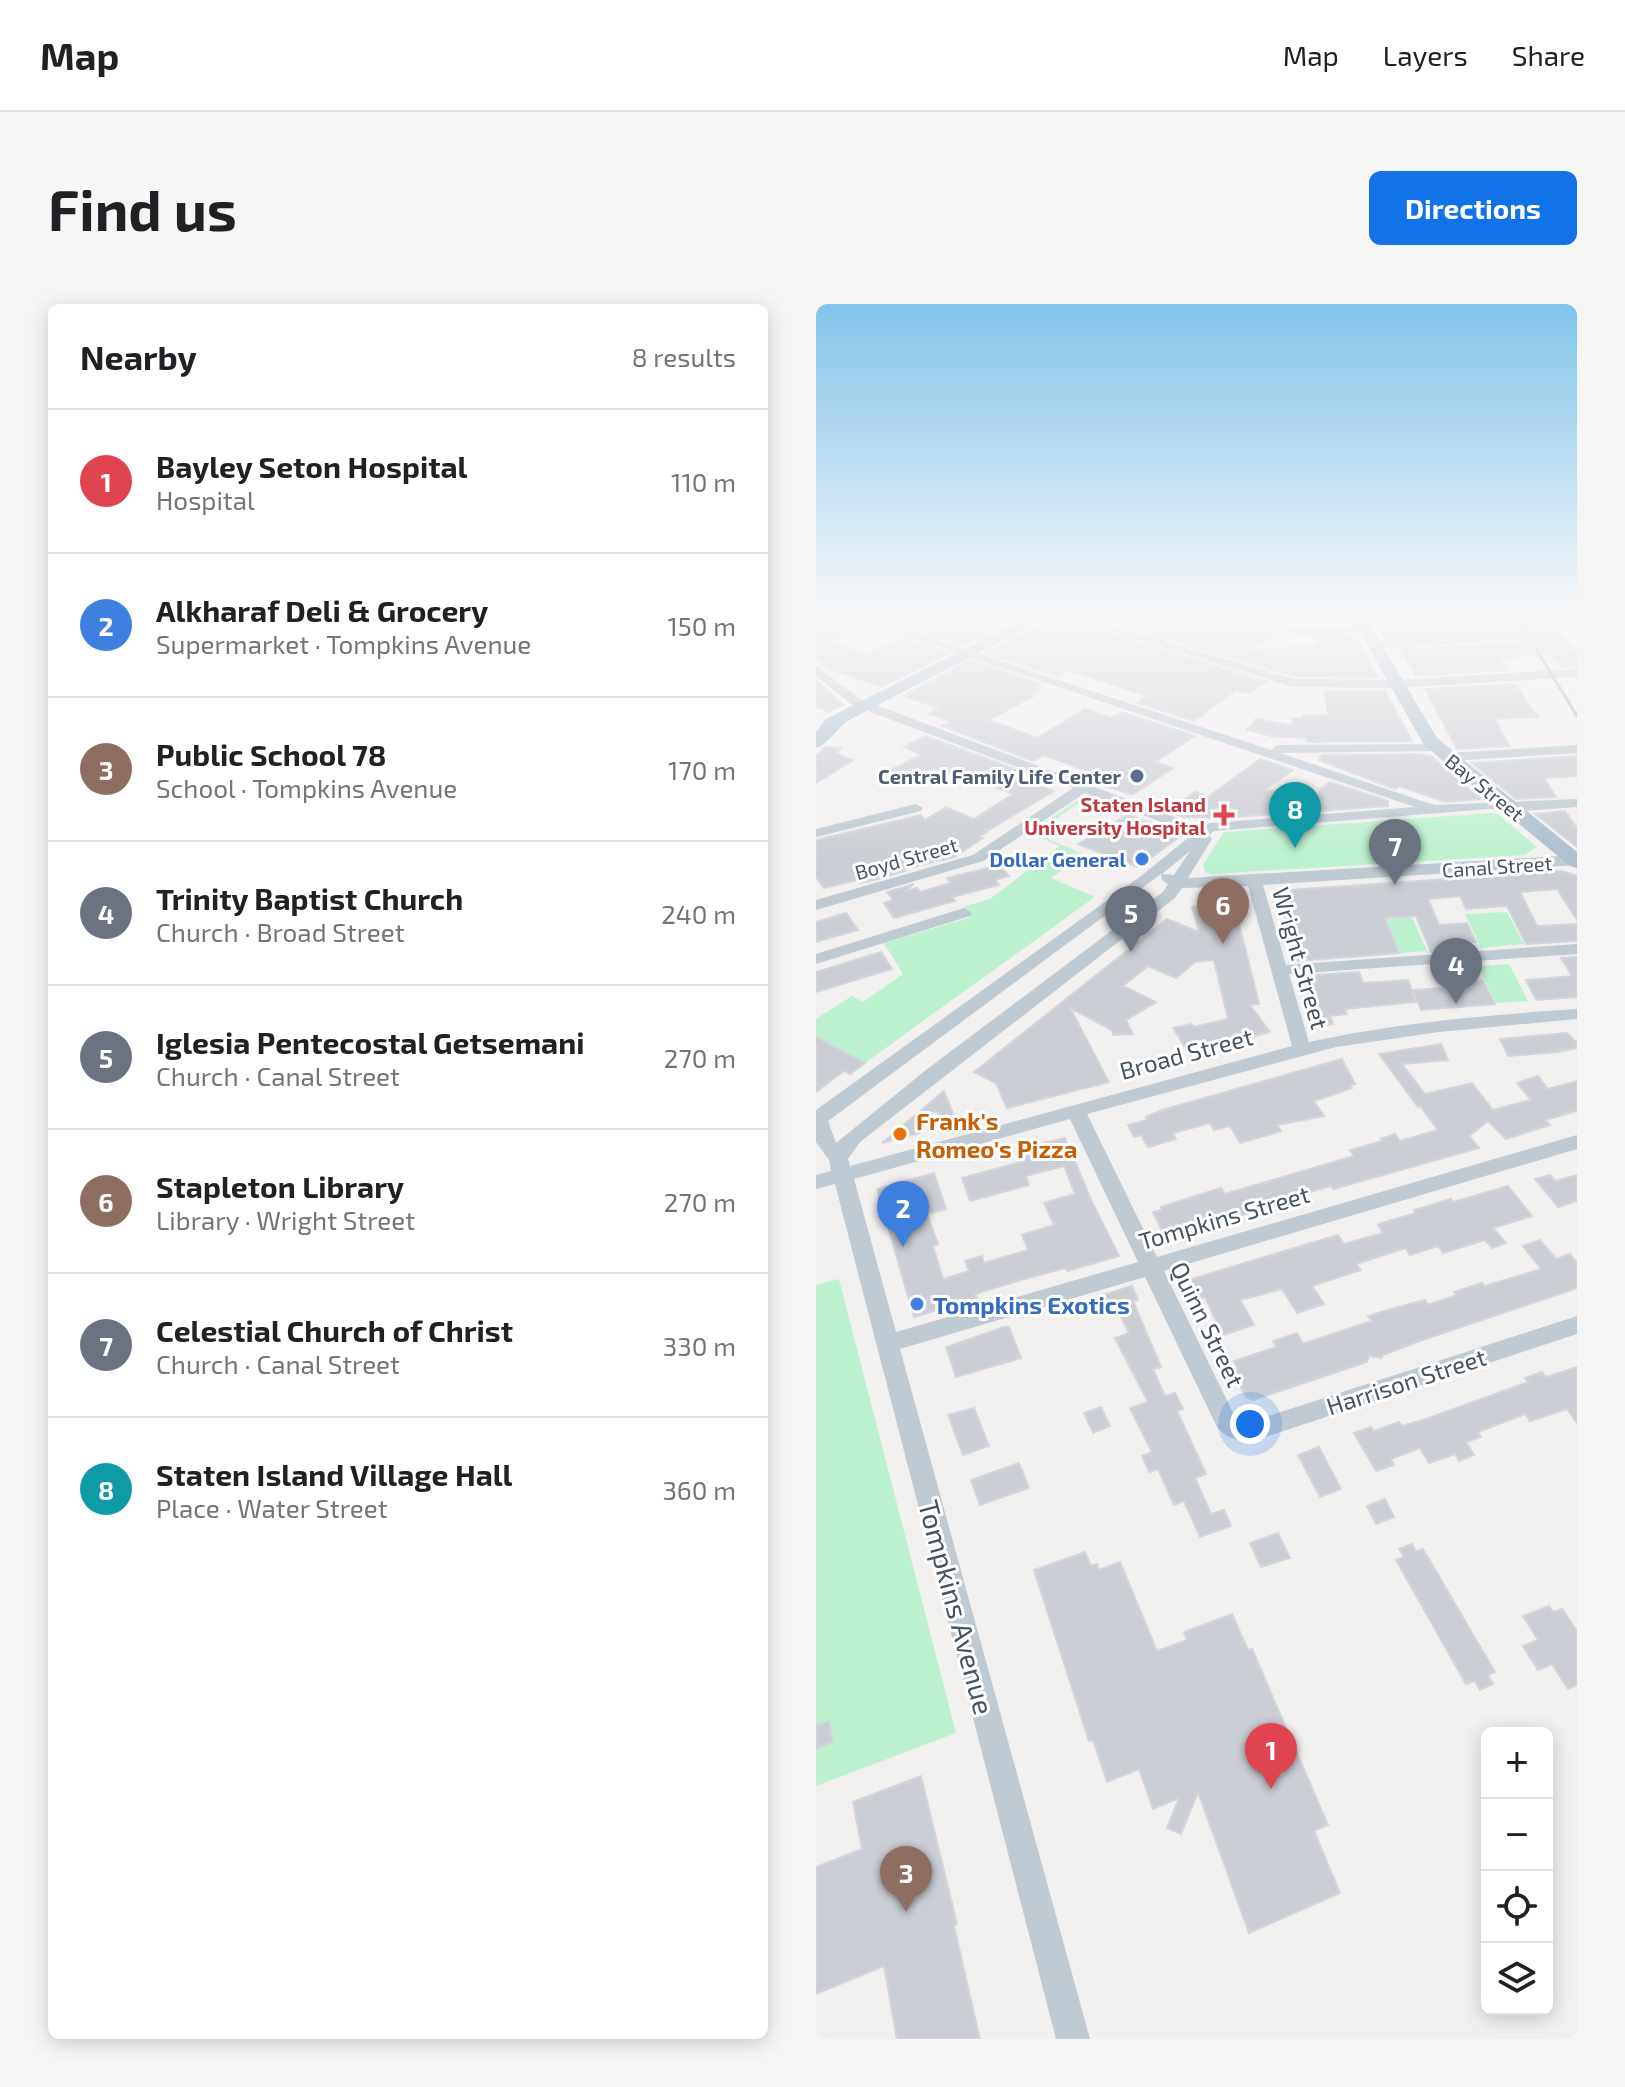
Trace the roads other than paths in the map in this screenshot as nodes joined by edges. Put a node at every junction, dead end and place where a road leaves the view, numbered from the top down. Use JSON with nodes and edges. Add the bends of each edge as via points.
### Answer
{"nodes":[{"id":1,"x":855,"y":699,"type":"edge"},
{"id":2,"x":875,"y":699,"type":"edge"},
{"id":3,"x":1107,"y":699,"type":"edge"},
{"id":4,"x":1407,"y":699,"type":"edge"},
{"id":5,"x":863,"y":705,"type":"junction"},
{"id":6,"x":816,"y":743,"type":"edge"},
{"id":7,"x":1577,"y":749,"type":"edge"},
{"id":8,"x":1262,"y":750,"type":"junction"},
{"id":9,"x":1443,"y":752,"type":"junction"},
{"id":10,"x":1083,"y":788,"type":"junction"},
{"id":11,"x":1577,"y":803,"type":"edge"},
{"id":12,"x":1507,"y":806,"type":"junction"},
{"id":13,"x":916,"y":808,"type":"dead end"},
{"id":14,"x":1430,"y":809,"type":"junction"},
{"id":15,"x":1202,"y":832,"type":"junction"},
{"id":16,"x":816,"y":833,"type":"edge"},
{"id":17,"x":1576,"y":861,"type":"edge"},
{"id":18,"x":1163,"y":866,"type":"junction"},
{"id":19,"x":1254,"y":881,"type":"junction"},
{"id":20,"x":1177,"y":883,"type":"junction"},
{"id":21,"x":1122,"y":897,"type":"junction"},
{"id":22,"x":816,"y":905,"type":"edge"},
{"id":23,"x":1149,"y":909,"type":"junction"},
{"id":24,"x":964,"y":913,"type":"dead end"},
{"id":25,"x":1577,"y":949,"type":"edge"},
{"id":26,"x":816,"y":959,"type":"edge"},
{"id":27,"x":1280,"y":970,"type":"junction"},
{"id":28,"x":1575,"y":1016,"type":"edge"},
{"id":29,"x":1302,"y":1049,"type":"junction"},
{"id":30,"x":836,"y":1107,"type":"junction"},
{"id":31,"x":1075,"y":1110,"type":"junction"},
{"id":32,"x":817,"y":1120,"type":"edge"},
{"id":33,"x":869,"y":1124,"type":"junction"},
{"id":34,"x":1577,"y":1142,"type":"edge"},
{"id":35,"x":832,"y":1171,"type":"edge"},
{"id":36,"x":1150,"y":1265,"type":"junction"},
{"id":37,"x":1577,"y":1325,"type":"edge"},
{"id":38,"x":886,"y":1344,"type":"junction"},
{"id":39,"x":1234,"y":1430,"type":"joint"},
{"id":40,"x":1073,"y":2039,"type":"edge"}],
"edges":[{"from":1,"to":5,"type":"street"},
{"from":2,"to":5,"type":"main road"},
{"from":3,"to":8,"type":"street"},
{"from":4,"to":9,"type":"main road","name":"Bay Street"},
{"from":5,"to":6,"type":"main road","via":[[835,721]]},
{"from":5,"to":10,"type":"street"},
{"from":7,"to":9,"type":"street"},
{"from":8,"to":9,"type":"street"},
{"from":8,"to":14,"type":"street"},
{"from":9,"to":12,"type":"main road","name":"Bay Street"},
{"from":10,"to":15,"type":"street"},
{"from":10,"to":22,"type":"street","name":"Boyd Street","via":[[978,858]]},
{"from":11,"to":12,"type":"street"},
{"from":12,"to":14,"type":"street"},
{"from":12,"to":17,"type":"main road","name":"Bay Street"},
{"from":13,"to":16,"type":"street"},
{"from":14,"to":15,"type":"street","via":[[1220,825]]},
{"from":15,"to":18,"type":"street"},
{"from":15,"to":20,"type":"street","via":[[1205,838]]},
{"from":17,"to":19,"type":"street","name":"Canal Street"},
{"from":18,"to":20,"type":"street","via":[[1166,876]]},
{"from":18,"to":21,"type":"street"},
{"from":19,"to":20,"type":"street","name":"Canal Street"},
{"from":19,"to":27,"type":"street","name":"Wright Street"},
{"from":20,"to":23,"type":"street"},
{"from":21,"to":23,"type":"street","via":[[1139,900]]},
{"from":21,"to":30,"type":"street"},
{"from":23,"to":33,"type":"street"},
{"from":24,"to":26,"type":"street"},
{"from":25,"to":27,"type":"street"},
{"from":27,"to":29,"type":"street","name":"Wright Street"},
{"from":28,"to":29,"type":"street","name":"Broad Street","via":[[1432,1025]]},
{"from":29,"to":31,"type":"street","name":"Broad Street"},
{"from":30,"to":32,"type":"street"},
{"from":30,"to":33,"type":"street","via":[[839,1117]]},
{"from":31,"to":35,"type":"street","name":"Broad Street"},
{"from":31,"to":36,"type":"street","name":"Quinn Street"},
{"from":32,"to":35,"type":"street"},
{"from":33,"to":35,"type":"street","via":[[853,1137]]},
{"from":34,"to":36,"type":"street","name":"Tompkins Street"},
{"from":35,"to":38,"type":"street","name":"Tompkins Avenue"},
{"from":36,"to":38,"type":"street","name":"Tompkins Street"},
{"from":36,"to":39,"type":"street","name":"Quinn Street"},
{"from":37,"to":39,"type":"street","name":"Harrison Street","via":[[1256,1430]]},
{"from":38,"to":40,"type":"street","name":"Tompkins Avenue"}]}
